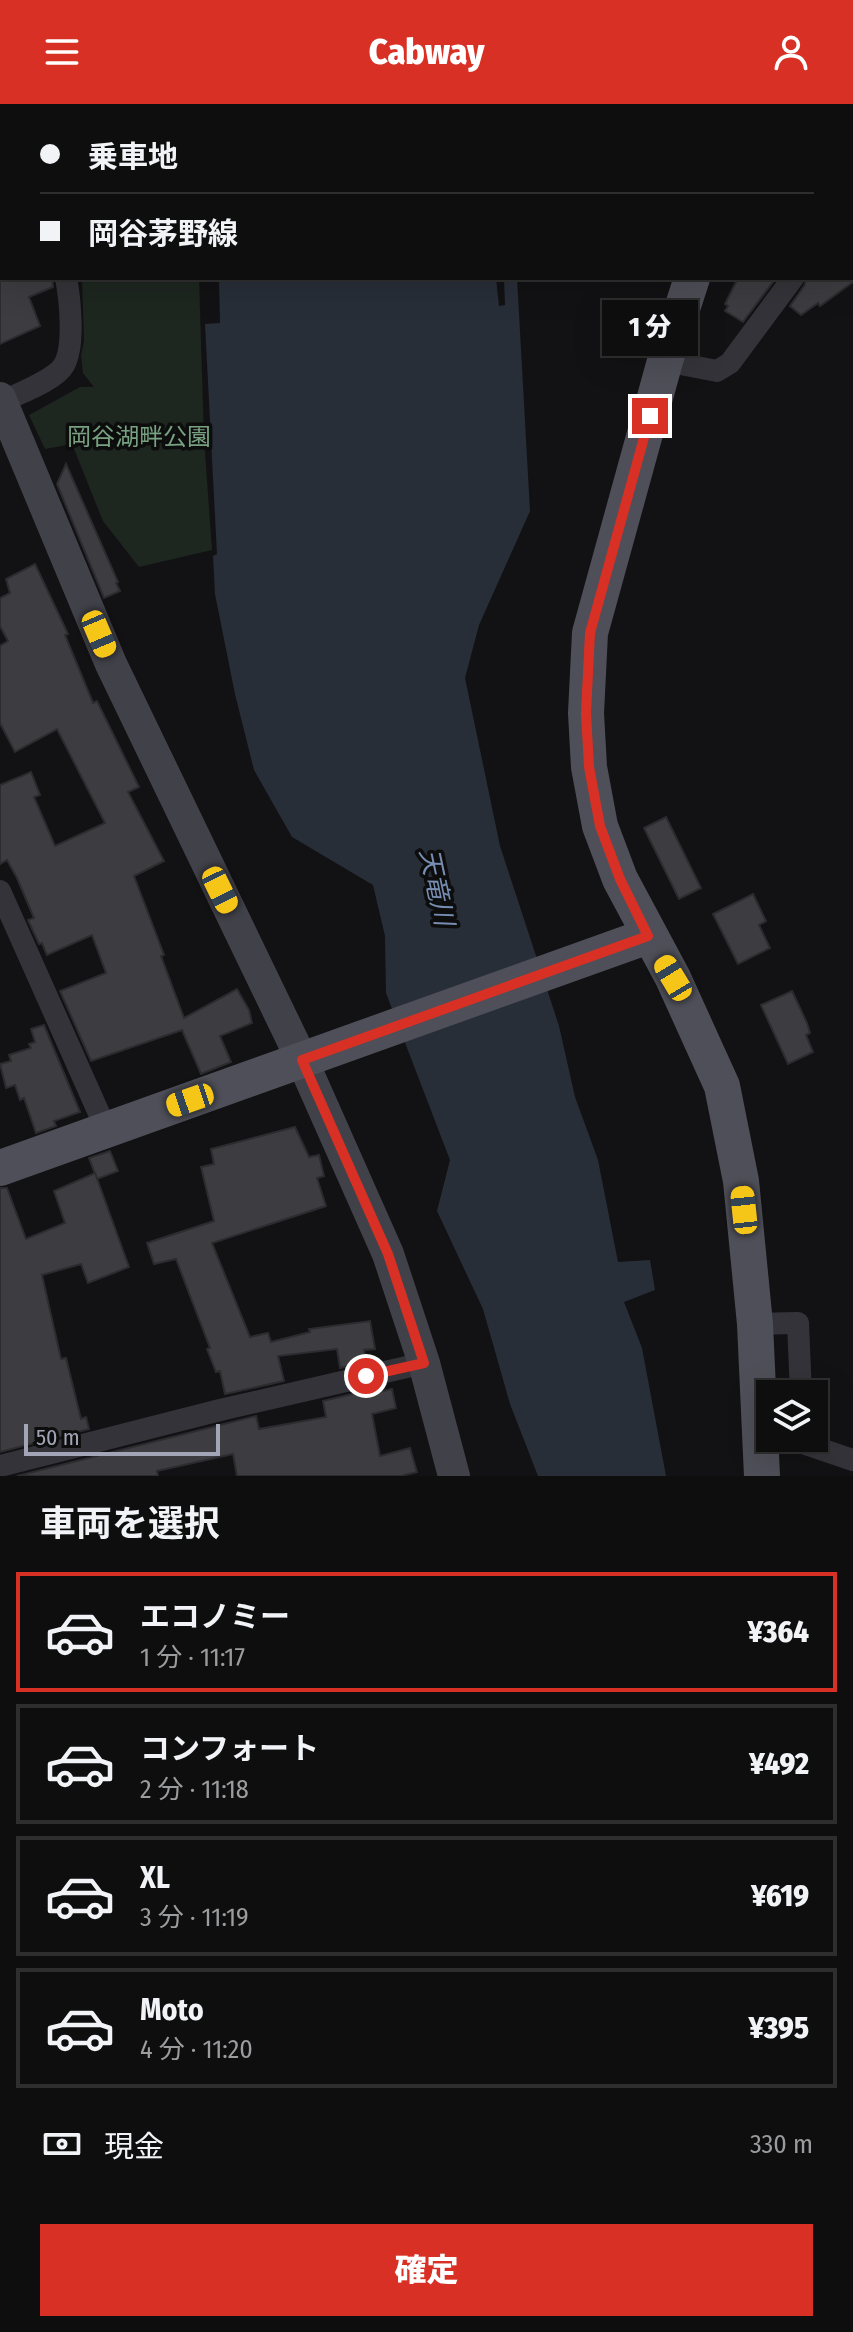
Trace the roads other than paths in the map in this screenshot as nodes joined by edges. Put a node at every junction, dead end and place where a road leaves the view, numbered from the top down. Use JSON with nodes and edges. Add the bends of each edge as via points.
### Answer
{"nodes":[{"id":1,"x":66,"y":280,"type":"edge"},
{"id":2,"x":691,"y":280,"type":"edge"},
{"id":3,"x":792,"y":280,"type":"edge"},
{"id":4,"x":665,"y":361,"type":"junction"},
{"id":5,"x":1,"y":401,"type":"edge"},
{"id":6,"x":0,"y":891,"type":"edge"},
{"id":7,"x":632,"y":942,"type":"junction"},
{"id":8,"x":315,"y":1056,"type":"junction"},
{"id":9,"x":106,"y":1129,"type":"junction"},
{"id":10,"x":0,"y":1168,"type":"edge"},
{"id":11,"x":755,"y":1324,"type":"junction"},
{"id":12,"x":424,"y":1363,"type":"junction"},
{"id":13,"x":800,"y":1380,"type":"edge"},
{"id":14,"x":828,"y":1452,"type":"edge"},
{"id":15,"x":853,"y":1460,"type":"edge"},
{"id":16,"x":0,"y":1466,"type":"edge"},
{"id":17,"x":454,"y":1476,"type":"edge"},
{"id":18,"x":762,"y":1476,"type":"edge"}],
"edges":[{"from":1,"to":5,"type":"street","via":[[70,343],[64,365]]},
{"from":2,"to":4,"type":"main road"},
{"from":3,"to":4,"type":"street","via":[[730,363],[717,371]]},
{"from":4,"to":7,"type":"main road","via":[[590,633],[589,767]]},
{"from":5,"to":8,"type":"street","via":[[111,664]]},
{"from":6,"to":9,"type":"street"},
{"from":7,"to":8,"type":"main road"},
{"from":7,"to":11,"type":"main road","via":[[673,978],[722,1086],[741,1181]]},
{"from":8,"to":9,"type":"main road"},
{"from":8,"to":12,"type":"street"},
{"from":9,"to":10,"type":"main road"},
{"from":11,"to":13,"type":"street","via":[[798,1323]]},
{"from":11,"to":18,"type":"main road"},
{"from":12,"to":16,"type":"street"},
{"from":12,"to":17,"type":"street"},
{"from":14,"to":15,"type":"street"}]}
